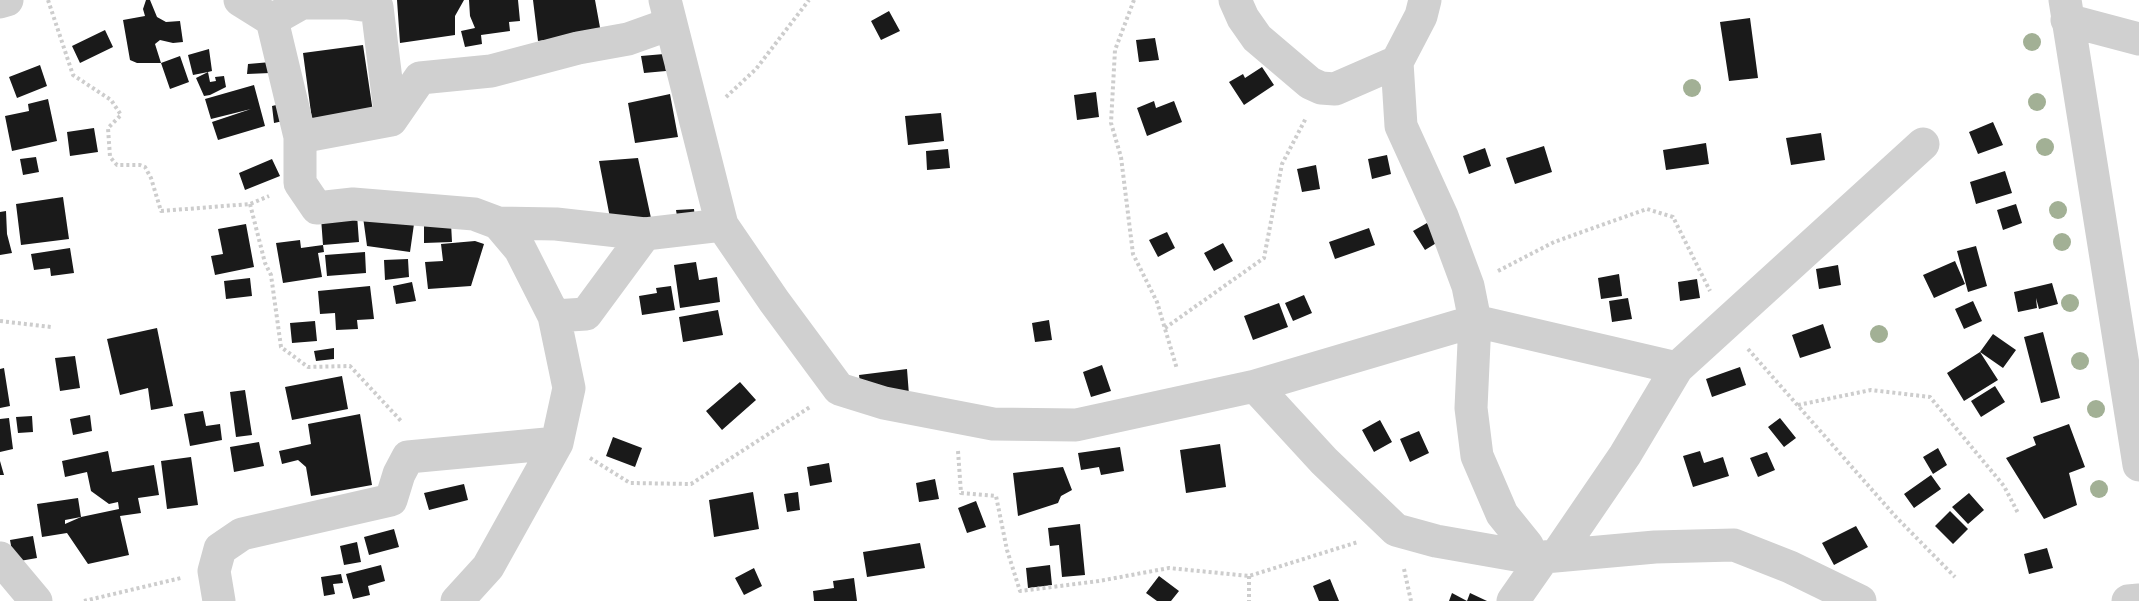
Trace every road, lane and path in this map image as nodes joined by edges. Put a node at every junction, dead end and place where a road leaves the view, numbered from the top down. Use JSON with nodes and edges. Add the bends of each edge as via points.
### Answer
{"nodes":[{"id":1,"x":8,"y":0,"type":"edge"},
{"id":2,"x":48,"y":0,"type":"edge"},
{"id":3,"x":240,"y":0,"type":"edge"},
{"id":4,"x":809,"y":0,"type":"edge"},
{"id":5,"x":1134,"y":0,"type":"edge"},
{"id":6,"x":1235,"y":0,"type":"edge"},
{"id":7,"x":1425,"y":0,"type":"edge"},
{"id":8,"x":0,"y":2,"type":"edge"},
{"id":9,"x":2066,"y":10,"type":"edge"},
{"id":10,"x":668,"y":12,"type":"edge"},
{"id":11,"x":273,"y":20,"type":"junction"},
{"id":12,"x":2139,"y":39,"type":"edge"},
{"id":13,"x":1397,"y":62,"type":"junction"},
{"id":14,"x":1321,"y":88,"type":"junction"},
{"id":15,"x":391,"y":120,"type":"junction"},
{"id":16,"x":696,"y":124,"type":"junction"},
{"id":17,"x":300,"y":137,"type":"junction"},
{"id":18,"x":1923,"y":144,"type":"dead end"},
{"id":19,"x":300,"y":183,"type":"junction"},
{"id":20,"x":250,"y":204,"type":"junction"},
{"id":21,"x":498,"y":223,"type":"junction"},
{"id":22,"x":722,"y":225,"type":"junction"},
{"id":23,"x":645,"y":234,"type":"junction"},
{"id":24,"x":554,"y":316,"type":"junction"},
{"id":25,"x":0,"y":321,"type":"edge"},
{"id":26,"x":1475,"y":321,"type":"junction"},
{"id":27,"x":51,"y":327,"type":"dead end"},
{"id":28,"x":1165,"y":328,"type":"junction"},
{"id":29,"x":1677,"y":368,"type":"junction"},
{"id":30,"x":1255,"y":386,"type":"junction"},
{"id":31,"x":839,"y":389,"type":"junction"},
{"id":32,"x":1187,"y":401,"type":"junction"},
{"id":33,"x":1797,"y":405,"type":"dead end"},
{"id":34,"x":993,"y":424,"type":"junction"},
{"id":35,"x":557,"y":443,"type":"junction"},
{"id":36,"x":431,"y":454,"type":"junction"},
{"id":37,"x":2139,"y":465,"type":"edge"},
{"id":38,"x":2018,"y":513,"type":"dead end"},
{"id":39,"x":1396,"y":530,"type":"junction"},
{"id":40,"x":1544,"y":557,"type":"junction"},
{"id":41,"x":0,"y":558,"type":"edge"},
{"id":42,"x":1249,"y":576,"type":"junction"},
{"id":43,"x":216,"y":586,"type":"edge"},
{"id":44,"x":2139,"y":600,"type":"edge"},
{"id":45,"x":36,"y":601,"type":"edge"},
{"id":46,"x":84,"y":601,"type":"edge"},
{"id":47,"x":457,"y":601,"type":"edge"},
{"id":48,"x":1249,"y":601,"type":"edge"},
{"id":49,"x":1513,"y":601,"type":"edge"},
{"id":50,"x":1860,"y":601,"type":"edge"},
{"id":51,"x":2128,"y":601,"type":"edge"}],
"edges":[{"from":1,"to":8,"type":"street"},
{"from":2,"to":20,"type":"path","via":[[73,75],[111,100],[121,115],[108,128],[110,157],[117,165],[145,167],[161,211]]},
{"from":3,"to":11,"type":"street"},
{"from":4,"to":16,"type":"path","via":[[756,69]]},
{"from":5,"to":28,"type":"path","via":[[1115,50],[1111,123],[1121,157],[1133,254]]},
{"from":6,"to":14,"type":"street","via":[[1257,38]]},
{"from":7,"to":13,"type":"street"},
{"from":9,"to":12,"type":"street"},
{"from":9,"to":37,"type":"street"},
{"from":10,"to":15,"type":"street","via":[[628,39],[491,71],[420,78]]},
{"from":10,"to":16,"type":"street"},
{"from":11,"to":15,"type":"street","via":[[302,3],[377,7]]},
{"from":11,"to":17,"type":"street"},
{"from":13,"to":14,"type":"street","via":[[1335,89]]},
{"from":13,"to":26,"type":"street","via":[[1401,126],[1442,216],[1468,286]]},
{"from":14,"to":28,"type":"path","via":[[1282,164],[1264,258]]},
{"from":15,"to":17,"type":"street"},
{"from":16,"to":22,"type":"street"},
{"from":17,"to":19,"type":"street"},
{"from":18,"to":29,"type":"street"},
{"from":19,"to":20,"type":"path"},
{"from":19,"to":21,"type":"street","via":[[317,208],[353,204],[474,214]]},
{"from":20,"to":36,"type":"path","via":[[271,275],[281,347],[308,367],[350,366]]},
{"from":21,"to":23,"type":"street","via":[[556,224]]},
{"from":21,"to":24,"type":"street","via":[[519,249]]},
{"from":22,"to":23,"type":"street"},
{"from":22,"to":31,"type":"street"},
{"from":23,"to":24,"type":"street","via":[[586,314]]},
{"from":24,"to":35,"type":"street","via":[[569,388]]},
{"from":25,"to":27,"type":"path"},
{"from":26,"to":29,"type":"street"},
{"from":26,"to":30,"type":"street"},
{"from":26,"to":40,"type":"street","via":[[1471,408],[1477,456],[1502,514],[1527,545]]},
{"from":28,"to":32,"type":"path"},
{"from":29,"to":40,"type":"street","via":[[1625,455]]},
{"from":30,"to":32,"type":"street"},
{"from":30,"to":39,"type":"street","via":[[1324,461]]},
{"from":31,"to":34,"type":"street","via":[[884,403]]},
{"from":31,"to":35,"type":"path","via":[[691,484],[630,483],[591,458]]},
{"from":32,"to":34,"type":"street","via":[[1076,425]]},
{"from":33,"to":38,"type":"path","via":[[1871,390],[1930,397],[2004,486]]},
{"from":34,"to":42,"type":"path","via":[[957,449],[961,493],[996,496],[1020,591],[1169,568]]},
{"from":35,"to":36,"type":"street"},
{"from":35,"to":47,"type":"street","via":[[488,567]]},
{"from":36,"to":43,"type":"street","via":[[408,457],[391,500],[242,534],[220,549]]},
{"from":39,"to":40,"type":"street","via":[[1448,543]]},
{"from":39,"to":42,"type":"path"},
{"from":40,"to":49,"type":"street"},
{"from":40,"to":50,"type":"street","via":[[1734,545]]},
{"from":41,"to":45,"type":"street"},
{"from":42,"to":48,"type":"path"},
{"from":43,"to":46,"type":"path"},
{"from":44,"to":51,"type":"street"}]}
